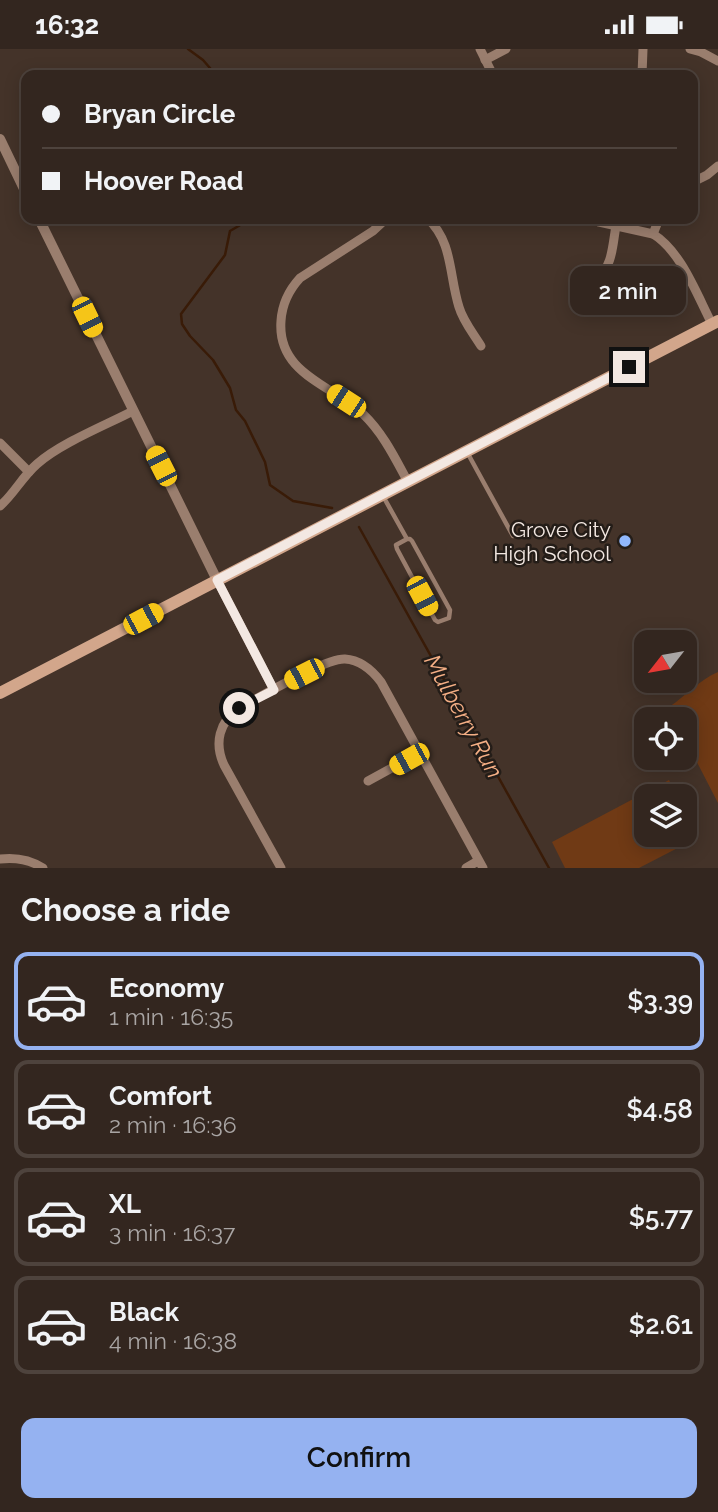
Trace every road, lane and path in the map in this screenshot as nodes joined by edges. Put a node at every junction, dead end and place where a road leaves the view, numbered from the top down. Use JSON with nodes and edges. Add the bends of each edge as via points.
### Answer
{"nodes":[{"id":1,"x":480,"y":49,"type":"edge"},
{"id":2,"x":506,"y":49,"type":"edge"},
{"id":3,"x":643,"y":49,"type":"edge"},
{"id":4,"x":654,"y":49,"type":"edge"},
{"id":5,"x":690,"y":49,"type":"edge"},
{"id":6,"x":485,"y":60,"type":"junction"},
{"id":7,"x":718,"y":61,"type":"edge"},
{"id":8,"x":491,"y":70,"type":"edge"},
{"id":9,"x":642,"y":70,"type":"edge"},
{"id":10,"x":0,"y":139,"type":"edge"},
{"id":11,"x":718,"y":166,"type":"edge"},
{"id":12,"x":21,"y":178,"type":"edge"},
{"id":13,"x":698,"y":179,"type":"edge"},
{"id":14,"x":41,"y":224,"type":"edge"},
{"id":15,"x":381,"y":224,"type":"edge"},
{"id":16,"x":434,"y":224,"type":"edge"},
{"id":17,"x":610,"y":224,"type":"edge"},
{"id":18,"x":657,"y":224,"type":"edge"},
{"id":19,"x":617,"y":226,"type":"junction"},
{"id":20,"x":653,"y":234,"type":"junction"},
{"id":21,"x":597,"y":280,"type":"dead end"},
{"id":22,"x":715,"y":322,"type":"edge"},
{"id":23,"x":481,"y":346,"type":"dead end"},
{"id":24,"x":134,"y":411,"type":"junction"},
{"id":25,"x":0,"y":443,"type":"edge"},
{"id":26,"x":467,"y":451,"type":"junction"},
{"id":27,"x":29,"y":472,"type":"junction"},
{"id":28,"x":408,"y":482,"type":"junction"},
{"id":29,"x":382,"y":495,"type":"junction"},
{"id":30,"x":0,"y":506,"type":"edge"},
{"id":31,"x":513,"y":536,"type":"dead end"},
{"id":32,"x":407,"y":540,"type":"junction"},
{"id":33,"x":217,"y":580,"type":"junction"},
{"id":34,"x":274,"y":690,"type":"junction"},
{"id":35,"x":0,"y":693,"type":"edge"},
{"id":36,"x":419,"y":753,"type":"junction"},
{"id":37,"x":368,"y":781,"type":"dead end"},
{"id":38,"x":0,"y":859,"type":"edge"},
{"id":39,"x":480,"y":864,"type":"edge"},
{"id":40,"x":43,"y":868,"type":"edge"},
{"id":41,"x":281,"y":868,"type":"edge"},
{"id":42,"x":466,"y":868,"type":"edge"}],
"edges":[{"from":1,"to":6,"type":"street"},
{"from":2,"to":6,"type":"street"},
{"from":3,"to":4,"type":"street"},
{"from":3,"to":9,"type":"street"},
{"from":5,"to":7,"type":"street"},
{"from":6,"to":8,"type":"street"},
{"from":10,"to":12,"type":"street"},
{"from":11,"to":13,"type":"street"},
{"from":14,"to":24,"type":"street"},
{"from":15,"to":28,"type":"street","via":[[294,285],[283,305],[281,335],[299,370],[346,401],[378,431]]},
{"from":16,"to":23,"type":"street","via":[[446,244],[459,308]]},
{"from":17,"to":19,"type":"street"},
{"from":18,"to":20,"type":"street"},
{"from":19,"to":20,"type":"street"},
{"from":19,"to":21,"type":"street","via":[[611,258]]},
{"from":20,"to":22,"type":"street","via":[[669,247]]},
{"from":22,"to":26,"type":"main road"},
{"from":24,"to":27,"type":"street","via":[[50,454]]},
{"from":24,"to":33,"type":"street"},
{"from":25,"to":27,"type":"street"},
{"from":26,"to":28,"type":"main road"},
{"from":26,"to":31,"type":"lane"},
{"from":27,"to":30,"type":"street"},
{"from":28,"to":29,"type":"main road"},
{"from":29,"to":32,"type":"lane"},
{"from":29,"to":33,"type":"main road"},
{"from":32,"to":32,"type":"lane","via":[[396,545],[397,549],[435,620],[449,618],[450,610],[412,541]]},
{"from":33,"to":34,"type":"street"},
{"from":33,"to":35,"type":"main road"},
{"from":34,"to":36,"type":"street","via":[[331,661],[360,662],[381,682]]},
{"from":34,"to":41,"type":"street","via":[[228,717],[220,731],[219,748]]},
{"from":36,"to":37,"type":"street"},
{"from":36,"to":39,"type":"street"},
{"from":38,"to":40,"type":"street","via":[[30,861]]},
{"from":39,"to":42,"type":"street"}]}
